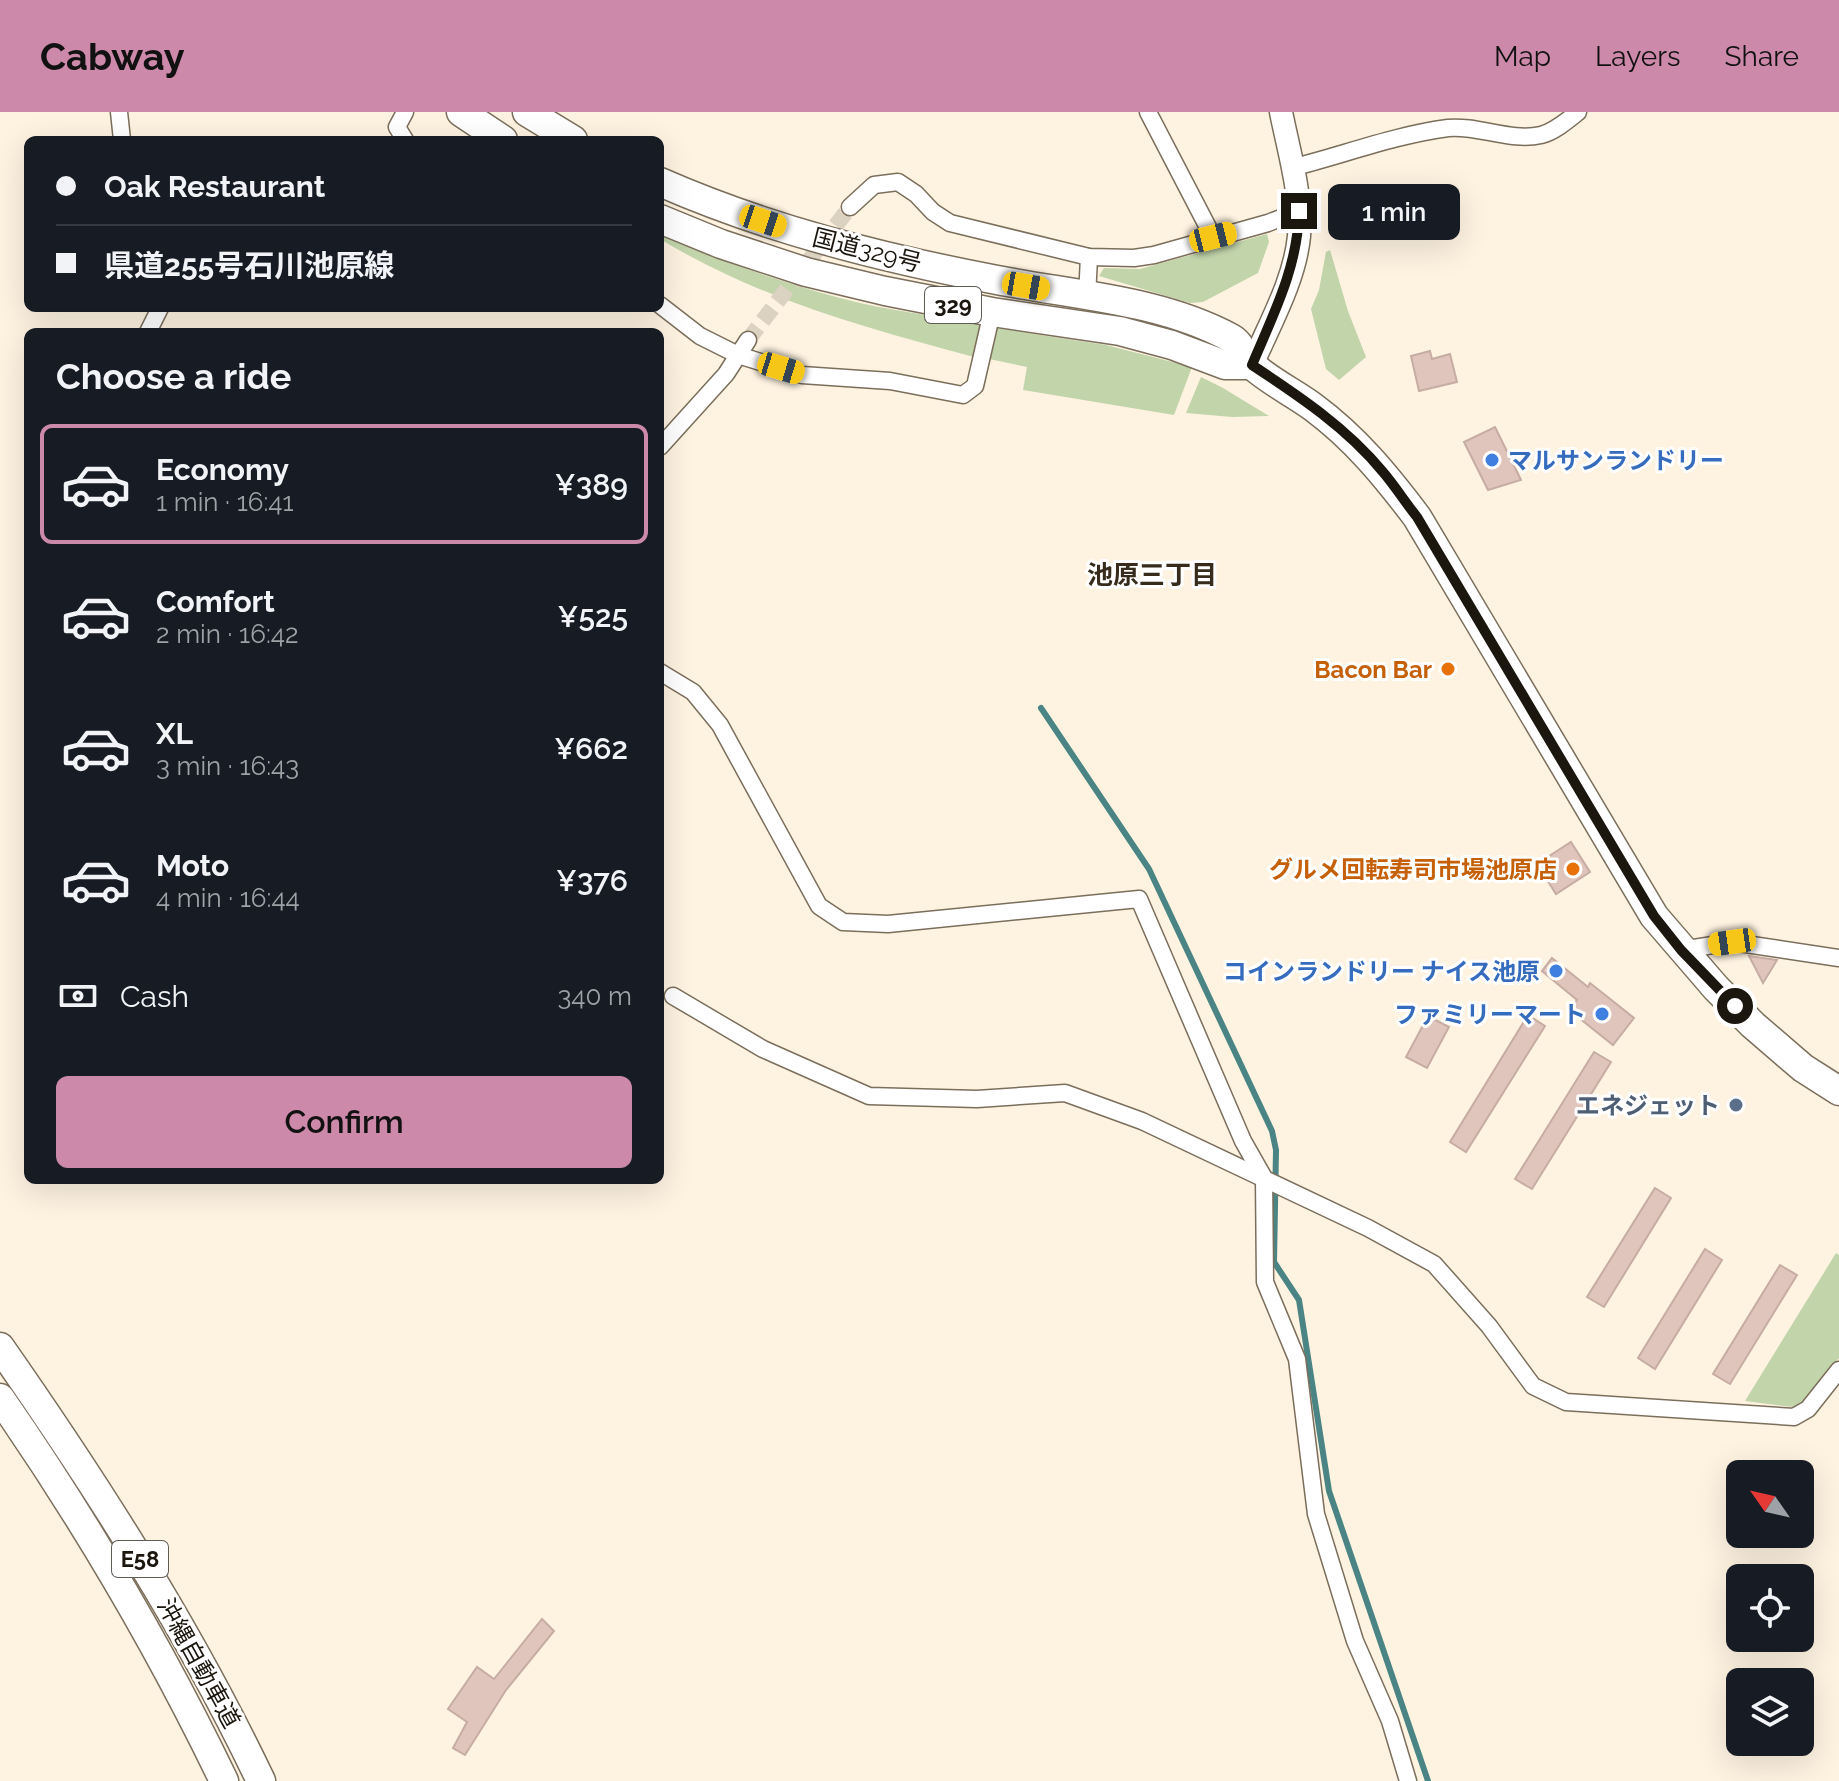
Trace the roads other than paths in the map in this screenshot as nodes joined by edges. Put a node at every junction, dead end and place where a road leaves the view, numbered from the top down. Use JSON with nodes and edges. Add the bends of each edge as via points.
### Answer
{"nodes":[{"id":1,"x":119,"y":112,"type":"edge"},
{"id":2,"x":405,"y":112,"type":"edge"},
{"id":3,"x":461,"y":112,"type":"edge"},
{"id":4,"x":527,"y":112,"type":"edge"},
{"id":5,"x":1148,"y":112,"type":"edge"},
{"id":6,"x":1281,"y":112,"type":"edge"},
{"id":7,"x":1578,"y":112,"type":"edge"},
{"id":8,"x":122,"y":136,"type":"edge"},
{"id":9,"x":403,"y":136,"type":"edge"},
{"id":10,"x":497,"y":136,"type":"edge"},
{"id":11,"x":566,"y":136,"type":"edge"},
{"id":12,"x":1291,"y":168,"type":"junction"},
{"id":13,"x":664,"y":184,"type":"edge"},
{"id":14,"x":850,"y":207,"type":"tunnel mouth"},
{"id":15,"x":1299,"y":211,"type":"junction"},
{"id":16,"x":664,"y":221,"type":"edge"},
{"id":17,"x":1213,"y":237,"type":"junction"},
{"id":18,"x":1089,"y":257,"type":"junction"},
{"id":19,"x":1087,"y":297,"type":"junction"},
{"id":20,"x":664,"y":308,"type":"edge"},
{"id":21,"x":992,"y":312,"type":"junction"},
{"id":22,"x":748,"y":340,"type":"tunnel mouth"},
{"id":23,"x":738,"y":355,"type":"junction"},
{"id":24,"x":1252,"y":365,"type":"junction"},
{"id":25,"x":664,"y":443,"type":"edge"},
{"id":26,"x":664,"y":674,"type":"edge"},
{"id":27,"x":1681,"y":950,"type":"junction"},
{"id":28,"x":1839,"y":958,"type":"edge"},
{"id":29,"x":673,"y":996,"type":"dead end"},
{"id":30,"x":1839,"y":1091,"type":"edge"},
{"id":31,"x":1264,"y":1179,"type":"junction"},
{"id":32,"x":0,"y":1347,"type":"edge"},
{"id":33,"x":1839,"y":1370,"type":"edge"},
{"id":34,"x":0,"y":1398,"type":"edge"},
{"id":35,"x":224,"y":1781,"type":"edge"},
{"id":36,"x":261,"y":1781,"type":"edge"},
{"id":37,"x":1408,"y":1781,"type":"edge"}],
"edges":[{"from":1,"to":8,"type":"street"},
{"from":2,"to":9,"type":"street","via":[[397,127]]},
{"from":3,"to":10,"type":"highway"},
{"from":4,"to":11,"type":"highway"},
{"from":5,"to":17,"type":"street"},
{"from":6,"to":12,"type":"main road"},
{"from":7,"to":12,"type":"street","via":[[1542,135],[1452,128]]},
{"from":12,"to":15,"type":"main road"},
{"from":13,"to":19,"type":"highway","name":"国道329号","number":"329","via":[[816,238]]},
{"from":14,"to":18,"type":"street","via":[[874,185],[898,182],[950,223]]},
{"from":15,"to":17,"type":"street"},
{"from":15,"to":24,"type":"main road","via":[[1291,271]]},
{"from":16,"to":21,"type":"highway","name":"国道329号","number":"329","via":[[806,272]]},
{"from":17,"to":18,"type":"street","via":[[1154,255]]},
{"from":18,"to":19,"type":"street"},
{"from":19,"to":24,"type":"highway","name":"国道329号","number":"329","via":[[1149,308],[1213,329],[1236,340]]},
{"from":20,"to":23,"type":"street","via":[[700,336]]},
{"from":21,"to":23,"type":"street","via":[[975,386],[963,395],[890,381],[802,375]]},
{"from":21,"to":24,"type":"highway","name":"国道329号","number":"329","via":[[1120,331],[1225,365]]},
{"from":22,"to":23,"type":"street"},
{"from":23,"to":25,"type":"street"},
{"from":24,"to":27,"type":"highway","name":"国道329号","number":"329","via":[[1350,438],[1417,517],[1654,916]]},
{"from":26,"to":31,"type":"street","via":[[693,692],[720,725],[819,906],[843,922],[888,924],[1139,899]]},
{"from":27,"to":28,"type":"street","via":[[1732,942]]},
{"from":27,"to":30,"type":"highway","name":"国道329号","number":"329","via":[[1777,1046]]},
{"from":29,"to":31,"type":"street","via":[[763,1049],[869,1096],[977,1099],[1065,1093],[1142,1121]]},
{"from":31,"to":33,"type":"street","via":[[1434,1264],[1533,1386],[1566,1402],[1794,1417],[1808,1409]]},
{"from":31,"to":37,"type":"street","via":[[1265,1282],[1297,1359],[1316,1514],[1355,1641],[1390,1721]]},
{"from":32,"to":36,"type":"highway","name":"沖縄自動車道","number":"E58","via":[[153,1580]]},
{"from":34,"to":35,"type":"highway","name":"沖縄自動車道","number":"E58","via":[[124,1594]]}]}
